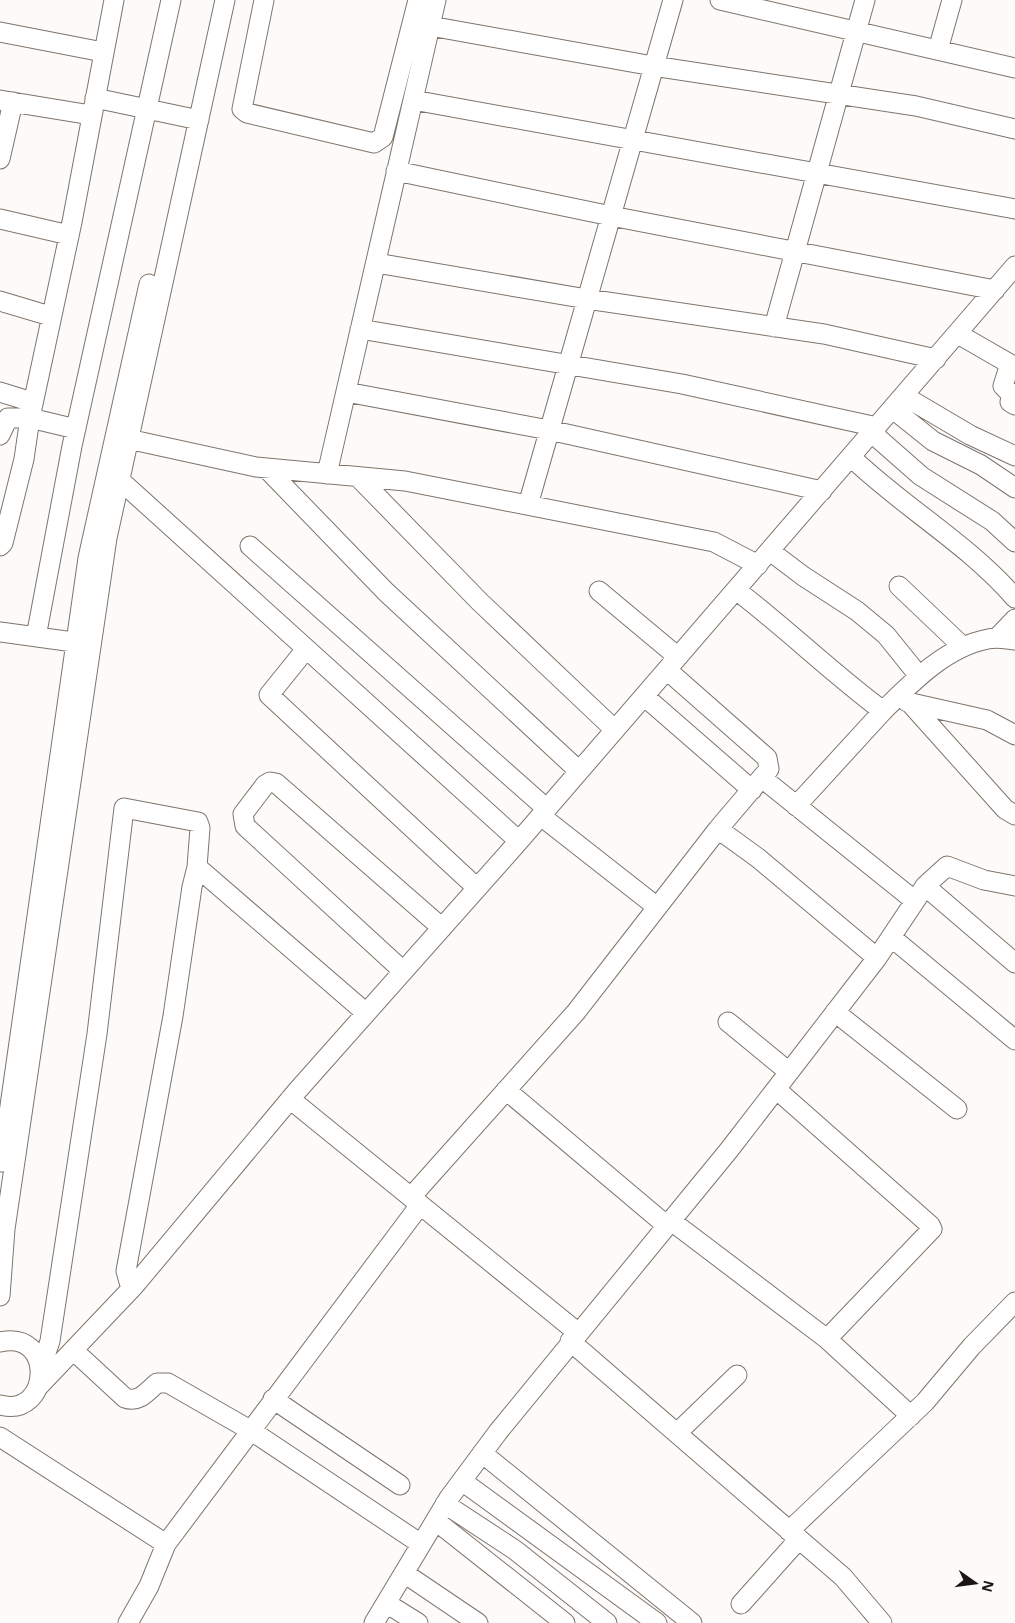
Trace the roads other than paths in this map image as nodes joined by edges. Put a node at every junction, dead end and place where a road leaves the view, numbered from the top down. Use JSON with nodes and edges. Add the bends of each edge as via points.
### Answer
{"nodes":[{"id":1,"x":114,"y":0,"type":"edge"},
{"id":2,"x":171,"y":0,"type":"edge"},
{"id":3,"x":212,"y":0,"type":"edge"},
{"id":4,"x":225,"y":0,"type":"edge"},
{"id":5,"x":264,"y":0,"type":"edge"},
{"id":6,"x":418,"y":0,"type":"edge"},
{"id":7,"x":436,"y":0,"type":"edge"},
{"id":8,"x":672,"y":0,"type":"edge"},
{"id":9,"x":720,"y":0,"type":"edge"},
{"id":10,"x":865,"y":0,"type":"edge"},
{"id":11,"x":952,"y":0,"type":"edge"},
{"id":12,"x":430,"y":26,"type":"junction"},
{"id":13,"x":857,"y":31,"type":"junction"},
{"id":14,"x":0,"y":32,"type":"edge"},
{"id":15,"x":938,"y":50,"type":"junction"},
{"id":16,"x":103,"y":52,"type":"junction"},
{"id":17,"x":653,"y":66,"type":"junction"},
{"id":18,"x":1015,"y":68,"type":"edge"},
{"id":19,"x":840,"y":94,"type":"junction"},
{"id":20,"x":413,"y":100,"type":"junction"},
{"id":21,"x":6,"y":101,"type":"edge"},
{"id":22,"x":93,"y":107,"type":"junction"},
{"id":23,"x":148,"y":109,"type":"junction"},
{"id":24,"x":192,"y":119,"type":"junction"},
{"id":25,"x":1015,"y":129,"type":"edge"},
{"id":26,"x":632,"y":140,"type":"junction"},
{"id":27,"x":0,"y":159,"type":"edge"},
{"id":28,"x":396,"y":171,"type":"junction"},
{"id":29,"x":817,"y":173,"type":"junction"},
{"id":30,"x":1015,"y":209,"type":"edge"},
{"id":31,"x":611,"y":216,"type":"junction"},
{"id":32,"x":0,"y":219,"type":"edge"},
{"id":33,"x":69,"y":235,"type":"junction"},
{"id":34,"x":794,"y":251,"type":"junction"},
{"id":35,"x":376,"y":262,"type":"junction"},
{"id":36,"x":1013,"y":273,"type":"edge"},
{"id":37,"x":995,"y":290,"type":"junction"},
{"id":38,"x":587,"y":300,"type":"junction"},
{"id":39,"x":0,"y":301,"type":"edge"},
{"id":40,"x":50,"y":316,"type":"junction"},
{"id":41,"x":774,"y":327,"type":"junction"},
{"id":42,"x":360,"y":329,"type":"junction"},
{"id":43,"x":958,"y":334,"type":"junction"},
{"id":44,"x":936,"y":359,"type":"junction"},
{"id":45,"x":568,"y":363,"type":"junction"},
{"id":46,"x":0,"y":392,"type":"edge"},
{"id":47,"x":346,"y":392,"type":"junction"},
{"id":48,"x":898,"y":402,"type":"junction"},
{"id":49,"x":1015,"y":405,"type":"edge"},
{"id":50,"x":31,"y":410,"type":"junction"},
{"id":51,"x":76,"y":429,"type":"junction"},
{"id":52,"x":549,"y":430,"type":"junction"},
{"id":53,"x":874,"y":430,"type":"junction"},
{"id":54,"x":0,"y":435,"type":"edge"},
{"id":55,"x":128,"y":439,"type":"junction"},
{"id":56,"x":851,"y":456,"type":"junction"},
{"id":57,"x":1015,"y":456,"type":"edge"},
{"id":58,"x":266,"y":468,"type":"junction"},
{"id":59,"x":327,"y":474,"type":"junction"},
{"id":60,"x":113,"y":475,"type":"junction"},
{"id":61,"x":358,"y":477,"type":"junction"},
{"id":62,"x":1015,"y":488,"type":"edge"},
{"id":63,"x":822,"y":491,"type":"junction"},
{"id":64,"x":528,"y":505,"type":"junction"},
{"id":65,"x":1015,"y":542,"type":"edge"},
{"id":66,"x":0,"y":546,"type":"edge"},
{"id":67,"x":250,"y":546,"type":"dead end"},
{"id":68,"x":770,"y":551,"type":"junction"},
{"id":69,"x":758,"y":566,"type":"junction"},
{"id":70,"x":899,"y":586,"type":"dead end"},
{"id":71,"x":736,"y":590,"type":"junction"},
{"id":72,"x":598,"y":591,"type":"dead end"},
{"id":73,"x":1015,"y":598,"type":"edge"},
{"id":74,"x":1015,"y":619,"type":"edge"},
{"id":75,"x":0,"y":632,"type":"edge"},
{"id":76,"x":36,"y":637,"type":"junction"},
{"id":77,"x":1006,"y":639,"type":"edge"},
{"id":78,"x":83,"y":644,"type":"junction"},
{"id":79,"x":962,"y":646,"type":"junction"},
{"id":80,"x":306,"y":649,"type":"junction"},
{"id":81,"x":673,"y":664,"type":"junction"},
{"id":82,"x":919,"y":676,"type":"junction"},
{"id":83,"x":644,"y":696,"type":"junction"},
{"id":84,"x":896,"y":704,"type":"junction"},
{"id":85,"x":615,"y":730,"type":"junction"},
{"id":86,"x":1015,"y":735,"type":"edge"},
{"id":87,"x":579,"y":771,"type":"junction"},
{"id":88,"x":757,"y":784,"type":"junction"},
{"id":89,"x":796,"y":806,"type":"junction"},
{"id":90,"x":544,"y":812,"type":"junction"},
{"id":91,"x":1015,"y":815,"type":"edge"},
{"id":92,"x":718,"y":828,"type":"junction"},
{"id":93,"x":519,"y":841,"type":"junction"},
{"id":94,"x":197,"y":867,"type":"junction"},
{"id":95,"x":1015,"y":886,"type":"edge"},
{"id":96,"x":477,"y":888,"type":"junction"},
{"id":97,"x":920,"y":894,"type":"junction"},
{"id":98,"x":657,"y":907,"type":"junction"},
{"id":99,"x":442,"y":928,"type":"junction"},
{"id":100,"x":891,"y":937,"type":"junction"},
{"id":101,"x":878,"y":958,"type":"junction"},
{"id":102,"x":1015,"y":963,"type":"edge"},
{"id":103,"x":403,"y":971,"type":"junction"},
{"id":104,"x":836,"y":1012,"type":"junction"},
{"id":105,"x":366,"y":1013,"type":"junction"},
{"id":106,"x":728,"y":1022,"type":"dead end"},
{"id":107,"x":1015,"y":1040,"type":"edge"},
{"id":108,"x":789,"y":1072,"type":"junction"},
{"id":109,"x":776,"y":1089,"type":"junction"},
{"id":110,"x":506,"y":1090,"type":"junction"},
{"id":111,"x":290,"y":1099,"type":"junction"},
{"id":112,"x":956,"y":1109,"type":"dead end"},
{"id":113,"x":0,"y":1175,"type":"edge"},
{"id":114,"x":415,"y":1201,"type":"junction"},
{"id":115,"x":668,"y":1223,"type":"junction"},
{"id":116,"x":131,"y":1289,"type":"junction"},
{"id":117,"x":0,"y":1296,"type":"edge"},
{"id":118,"x":1015,"y":1302,"type":"edge"},
{"id":119,"x":574,"y":1336,"type":"junction"},
{"id":120,"x":827,"y":1339,"type":"junction"},
{"id":121,"x":0,"y":1342,"type":"edge"},
{"id":122,"x":73,"y":1350,"type":"junction"},
{"id":123,"x":41,"y":1368,"type":"junction"},
{"id":124,"x":737,"y":1375,"type":"dead end"},
{"id":125,"x":38,"y":1387,"type":"junction"},
{"id":126,"x":273,"y":1400,"type":"junction"},
{"id":127,"x":3,"y":1410,"type":"edge"},
{"id":128,"x":911,"y":1416,"type":"junction"},
{"id":129,"x":250,"y":1430,"type":"junction"},
{"id":130,"x":677,"y":1433,"type":"junction"},
{"id":131,"x":0,"y":1437,"type":"edge"},
{"id":132,"x":482,"y":1453,"type":"junction"},
{"id":133,"x":462,"y":1481,"type":"junction"},
{"id":134,"x":400,"y":1485,"type":"dead end"},
{"id":135,"x":445,"y":1504,"type":"junction"},
{"id":136,"x":436,"y":1521,"type":"junction"},
{"id":137,"x":794,"y":1535,"type":"junction"},
{"id":138,"x":166,"y":1544,"type":"junction"},
{"id":139,"x":422,"y":1544,"type":"junction"},
{"id":140,"x":404,"y":1573,"type":"junction"},
{"id":141,"x":386,"y":1603,"type":"junction"},
{"id":142,"x":741,"y":1604,"type":"dead end"},
{"id":143,"x":128,"y":1623,"type":"edge"},
{"id":144,"x":374,"y":1623,"type":"edge"},
{"id":145,"x":418,"y":1623,"type":"edge"},
{"id":146,"x":478,"y":1623,"type":"edge"},
{"id":147,"x":565,"y":1623,"type":"edge"},
{"id":148,"x":607,"y":1623,"type":"edge"},
{"id":149,"x":657,"y":1623,"type":"edge"},
{"id":150,"x":692,"y":1623,"type":"edge"},
{"id":151,"x":882,"y":1623,"type":"edge"}],
"edges":[{"from":1,"to":16,"type":"street"},
{"from":2,"to":23,"type":"street"},
{"from":3,"to":24,"type":"street"},
{"from":4,"to":24,"type":"street"},
{"from":5,"to":6,"type":"street","via":[[242,109],[247,113],[374,143],[383,137]]},
{"from":7,"to":12,"type":"street"},
{"from":8,"to":17,"type":"street"},
{"from":9,"to":13,"type":"street"},
{"from":10,"to":13,"type":"street"},
{"from":11,"to":15,"type":"street"},
{"from":12,"to":17,"type":"street"},
{"from":12,"to":20,"type":"street"},
{"from":13,"to":15,"type":"street"},
{"from":13,"to":19,"type":"street"},
{"from":14,"to":16,"type":"street"},
{"from":15,"to":18,"type":"street"},
{"from":16,"to":22,"type":"street"},
{"from":17,"to":19,"type":"street"},
{"from":17,"to":26,"type":"street"},
{"from":19,"to":25,"type":"street","via":[[916,106]]},
{"from":19,"to":29,"type":"street"},
{"from":20,"to":26,"type":"street"},
{"from":20,"to":28,"type":"street"},
{"from":21,"to":22,"type":"street"},
{"from":21,"to":27,"type":"street"},
{"from":22,"to":23,"type":"street"},
{"from":22,"to":33,"type":"street"},
{"from":23,"to":24,"type":"street"},
{"from":23,"to":51,"type":"street"},
{"from":24,"to":55,"type":"street"},
{"from":24,"to":60,"type":"street"},
{"from":26,"to":29,"type":"street"},
{"from":26,"to":31,"type":"street"},
{"from":28,"to":31,"type":"street"},
{"from":28,"to":35,"type":"street"},
{"from":29,"to":30,"type":"street"},
{"from":29,"to":34,"type":"street"},
{"from":31,"to":34,"type":"street"},
{"from":31,"to":38,"type":"street"},
{"from":32,"to":33,"type":"street"},
{"from":33,"to":40,"type":"street"},
{"from":34,"to":37,"type":"street"},
{"from":34,"to":41,"type":"street"},
{"from":35,"to":38,"type":"street"},
{"from":35,"to":42,"type":"street"},
{"from":36,"to":37,"type":"street"},
{"from":37,"to":43,"type":"street"},
{"from":38,"to":41,"type":"street"},
{"from":38,"to":45,"type":"street"},
{"from":39,"to":40,"type":"street"},
{"from":40,"to":50,"type":"street"},
{"from":41,"to":44,"type":"street","via":[[824,334]]},
{"from":42,"to":45,"type":"street"},
{"from":42,"to":47,"type":"street"},
{"from":43,"to":44,"type":"street"},
{"from":43,"to":49,"type":"street","via":[[1010,364],[1003,386],[1012,395],[1010,402]]},
{"from":44,"to":48,"type":"street"},
{"from":45,"to":52,"type":"street"},
{"from":45,"to":53,"type":"street","via":[[682,384]]},
{"from":46,"to":50,"type":"street"},
{"from":47,"to":52,"type":"street"},
{"from":47,"to":59,"type":"street"},
{"from":48,"to":53,"type":"street"},
{"from":48,"to":57,"type":"street"},
{"from":48,"to":62,"type":"street","via":[[932,441],[981,465]]},
{"from":50,"to":51,"type":"street"},
{"from":50,"to":54,"type":"street","via":[[8,418]]},
{"from":50,"to":66,"type":"street","via":[[24,459]]},
{"from":51,"to":76,"type":"street"},
{"from":52,"to":63,"type":"street"},
{"from":52,"to":64,"type":"street"},
{"from":53,"to":56,"type":"street"},
{"from":53,"to":65,"type":"street","via":[[921,476],[992,521]]},
{"from":55,"to":58,"type":"street"},
{"from":55,"to":60,"type":"street"},
{"from":56,"to":63,"type":"street"},
{"from":56,"to":73,"type":"street","via":[[875,480],[972,554]]},
{"from":58,"to":59,"type":"street"},
{"from":58,"to":87,"type":"street","via":[[386,592]]},
{"from":59,"to":61,"type":"street"},
{"from":60,"to":78,"type":"street","via":[[107,538]]},
{"from":60,"to":80,"type":"street"},
{"from":61,"to":64,"type":"street","via":[[405,481]]},
{"from":61,"to":85,"type":"street","via":[[480,602]]},
{"from":63,"to":68,"type":"street"},
{"from":64,"to":69,"type":"street","via":[[714,542]]},
{"from":67,"to":90,"type":"street"},
{"from":68,"to":69,"type":"street"},
{"from":68,"to":82,"type":"street","via":[[802,576],[858,611],[886,635]]},
{"from":69,"to":71,"type":"street"},
{"from":70,"to":79,"type":"street"},
{"from":71,"to":81,"type":"street"},
{"from":71,"to":84,"type":"street","via":[[780,624],[840,679]]},
{"from":72,"to":81,"type":"street"},
{"from":74,"to":77,"type":"street"},
{"from":75,"to":76,"type":"street"},
{"from":76,"to":78,"type":"street"},
{"from":77,"to":79,"type":"street"},
{"from":78,"to":113,"type":"street"},
{"from":78,"to":117,"type":"street","via":[[5,1229]]},
{"from":79,"to":82,"type":"street"},
{"from":80,"to":93,"type":"street"},
{"from":80,"to":96,"type":"street","via":[[269,695]]},
{"from":81,"to":83,"type":"street"},
{"from":81,"to":88,"type":"street","via":[[767,758],[768,769]]},
{"from":82,"to":84,"type":"street"},
{"from":83,"to":85,"type":"street"},
{"from":83,"to":88,"type":"street"},
{"from":84,"to":86,"type":"street","via":[[987,720]]},
{"from":84,"to":89,"type":"street"},
{"from":84,"to":91,"type":"street"},
{"from":85,"to":87,"type":"street"},
{"from":87,"to":90,"type":"street"},
{"from":88,"to":89,"type":"street"},
{"from":88,"to":92,"type":"street"},
{"from":89,"to":97,"type":"street"},
{"from":90,"to":93,"type":"street"},
{"from":90,"to":98,"type":"street"},
{"from":92,"to":98,"type":"street"},
{"from":92,"to":101,"type":"street"},
{"from":93,"to":96,"type":"street"},
{"from":94,"to":105,"type":"street"},
{"from":94,"to":116,"type":"street","via":[[172,1026],[126,1271]]},
{"from":94,"to":123,"type":"street","via":[[198,822],[124,808],[97,1034],[50,1341]]},
{"from":95,"to":97,"type":"street","via":[[984,880],[947,866]]},
{"from":96,"to":99,"type":"street"},
{"from":97,"to":100,"type":"street"},
{"from":97,"to":102,"type":"street"},
{"from":98,"to":110,"type":"street","via":[[576,1012]]},
{"from":99,"to":103,"type":"street"},
{"from":99,"to":103,"type":"street","via":[[276,783],[265,785],[243,814],[245,826]]},
{"from":100,"to":101,"type":"street"},
{"from":100,"to":107,"type":"street"},
{"from":101,"to":104,"type":"street"},
{"from":103,"to":105,"type":"street"},
{"from":104,"to":108,"type":"street"},
{"from":104,"to":112,"type":"street"},
{"from":105,"to":111,"type":"street"},
{"from":106,"to":108,"type":"street"},
{"from":108,"to":109,"type":"street"},
{"from":109,"to":115,"type":"street"},
{"from":109,"to":120,"type":"street","via":[[932,1229]]},
{"from":110,"to":114,"type":"street"},
{"from":110,"to":115,"type":"street"},
{"from":111,"to":114,"type":"street"},
{"from":111,"to":116,"type":"street"},
{"from":114,"to":119,"type":"street"},
{"from":114,"to":126,"type":"street"},
{"from":115,"to":119,"type":"street"},
{"from":115,"to":120,"type":"street"},
{"from":116,"to":122,"type":"street"},
{"from":118,"to":128,"type":"street"},
{"from":119,"to":130,"type":"street"},
{"from":119,"to":132,"type":"street"},
{"from":120,"to":128,"type":"street"},
{"from":121,"to":123,"type":"street","via":[[18,1341],[27,1346],[35,1353]]},
{"from":122,"to":125,"type":"street"},
{"from":122,"to":129,"type":"street","via":[[125,1398],[135,1400],[157,1383],[168,1384]]},
{"from":123,"to":125,"type":"street"},
{"from":124,"to":130,"type":"street"},
{"from":125,"to":127,"type":"street","via":[[26,1401]]},
{"from":126,"to":129,"type":"street"},
{"from":126,"to":134,"type":"street"},
{"from":128,"to":137,"type":"street"},
{"from":129,"to":138,"type":"street"},
{"from":129,"to":139,"type":"street"},
{"from":130,"to":137,"type":"street"},
{"from":131,"to":138,"type":"street"},
{"from":132,"to":133,"type":"street"},
{"from":132,"to":150,"type":"street"},
{"from":133,"to":135,"type":"street"},
{"from":133,"to":149,"type":"street"},
{"from":135,"to":136,"type":"street"},
{"from":135,"to":148,"type":"street","via":[[515,1550]]},
{"from":136,"to":139,"type":"street"},
{"from":136,"to":147,"type":"street"},
{"from":137,"to":142,"type":"street"},
{"from":137,"to":151,"type":"street","via":[[843,1577]]},
{"from":138,"to":143,"type":"street","via":[[149,1586]]},
{"from":139,"to":140,"type":"street"},
{"from":140,"to":141,"type":"street"},
{"from":140,"to":146,"type":"street"},
{"from":141,"to":144,"type":"street"},
{"from":141,"to":145,"type":"street"}]}
